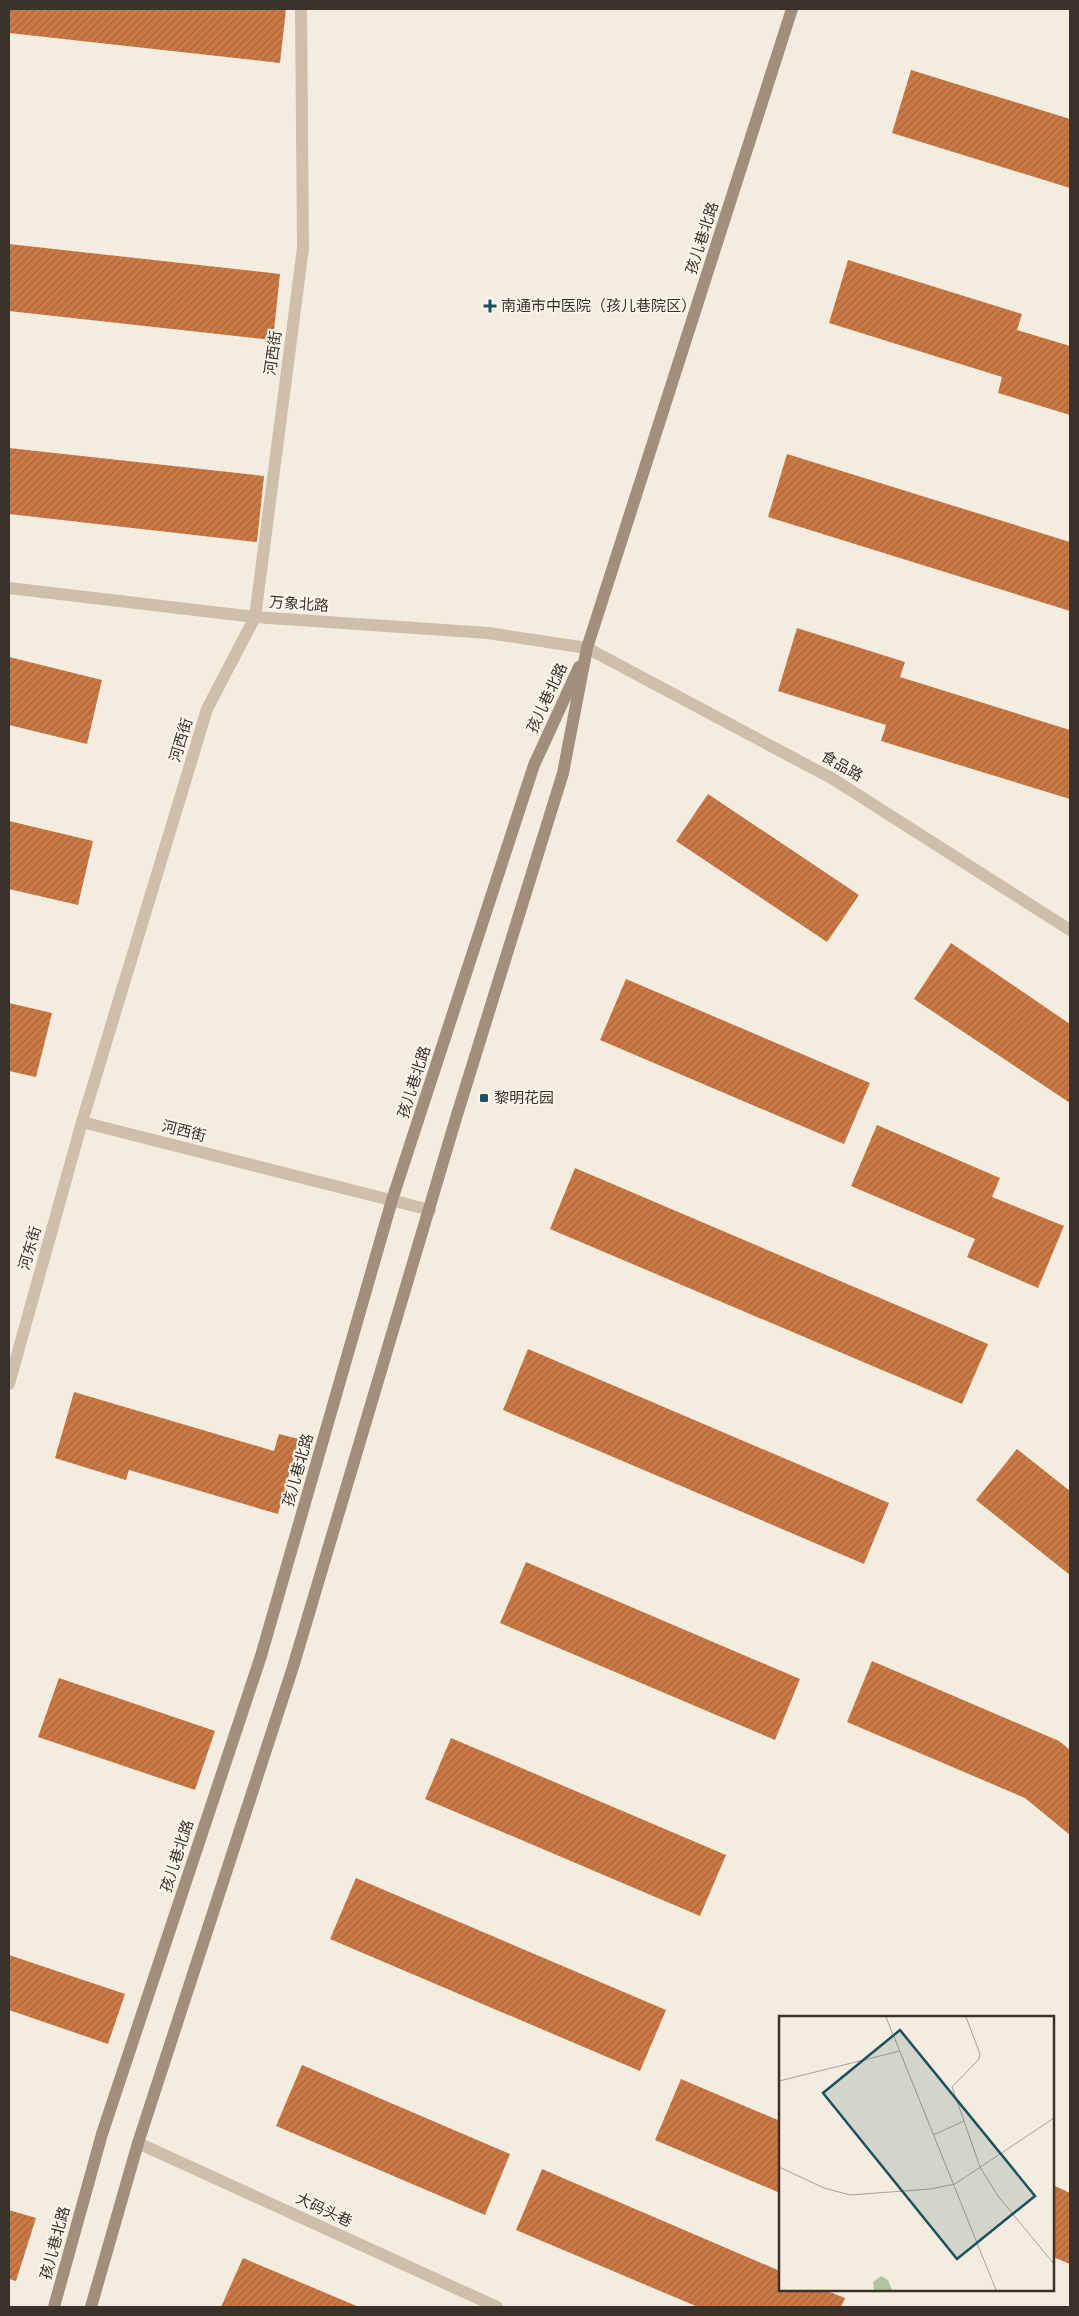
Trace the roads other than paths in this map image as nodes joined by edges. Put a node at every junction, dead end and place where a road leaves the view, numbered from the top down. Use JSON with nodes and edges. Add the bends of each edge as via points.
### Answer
{"nodes":[{"id":1,"x":301,"y":9,"type":"edge"},
{"id":2,"x":792,"y":9,"type":"edge"},
{"id":3,"x":9,"y":588,"type":"edge"},
{"id":4,"x":255,"y":617,"type":"junction"},
{"id":5,"x":587,"y":648,"type":"junction"},
{"id":6,"x":1070,"y":930,"type":"edge"},
{"id":7,"x":82,"y":1122,"type":"junction"},
{"id":8,"x":392,"y":1200,"type":"junction"},
{"id":9,"x":430,"y":1210,"type":"junction"},
{"id":10,"x":9,"y":1384,"type":"edge"},
{"id":11,"x":138,"y":2143,"type":"junction"},
{"id":12,"x":54,"y":2307,"type":"edge"},
{"id":13,"x":91,"y":2307,"type":"edge"},
{"id":14,"x":497,"y":2307,"type":"edge"}],
"edges":[{"from":1,"to":4,"type":"street","name":"河西街","via":[[304,248]]},
{"from":2,"to":5,"type":"main road","name":"孩儿巷北路"},
{"from":3,"to":4,"type":"street","name":"万象北路"},
{"from":4,"to":5,"type":"street","name":"万象北路","via":[[488,633]]},
{"from":4,"to":7,"type":"street","name":"河西街","via":[[207,709]]},
{"from":5,"to":6,"type":"street","name":"食品路","via":[[833,779]]},
{"from":5,"to":8,"type":"main road","name":"孩儿巷北路","via":[[534,765]]},
{"from":5,"to":9,"type":"main road","name":"孩儿巷北路","via":[[564,773]]},
{"from":7,"to":8,"type":"street","name":"河西街"},
{"from":7,"to":10,"type":"street","name":"河东街"},
{"from":8,"to":9,"type":"street","name":"河西街"},
{"from":8,"to":12,"type":"main road","name":"孩儿巷北路","via":[[261,1656],[102,2134]]},
{"from":9,"to":11,"type":"main road","name":"孩儿巷北路","via":[[293,1667]]},
{"from":11,"to":13,"type":"main road","name":"孩儿巷北路"},
{"from":11,"to":14,"type":"street","name":"大码头巷"}]}
